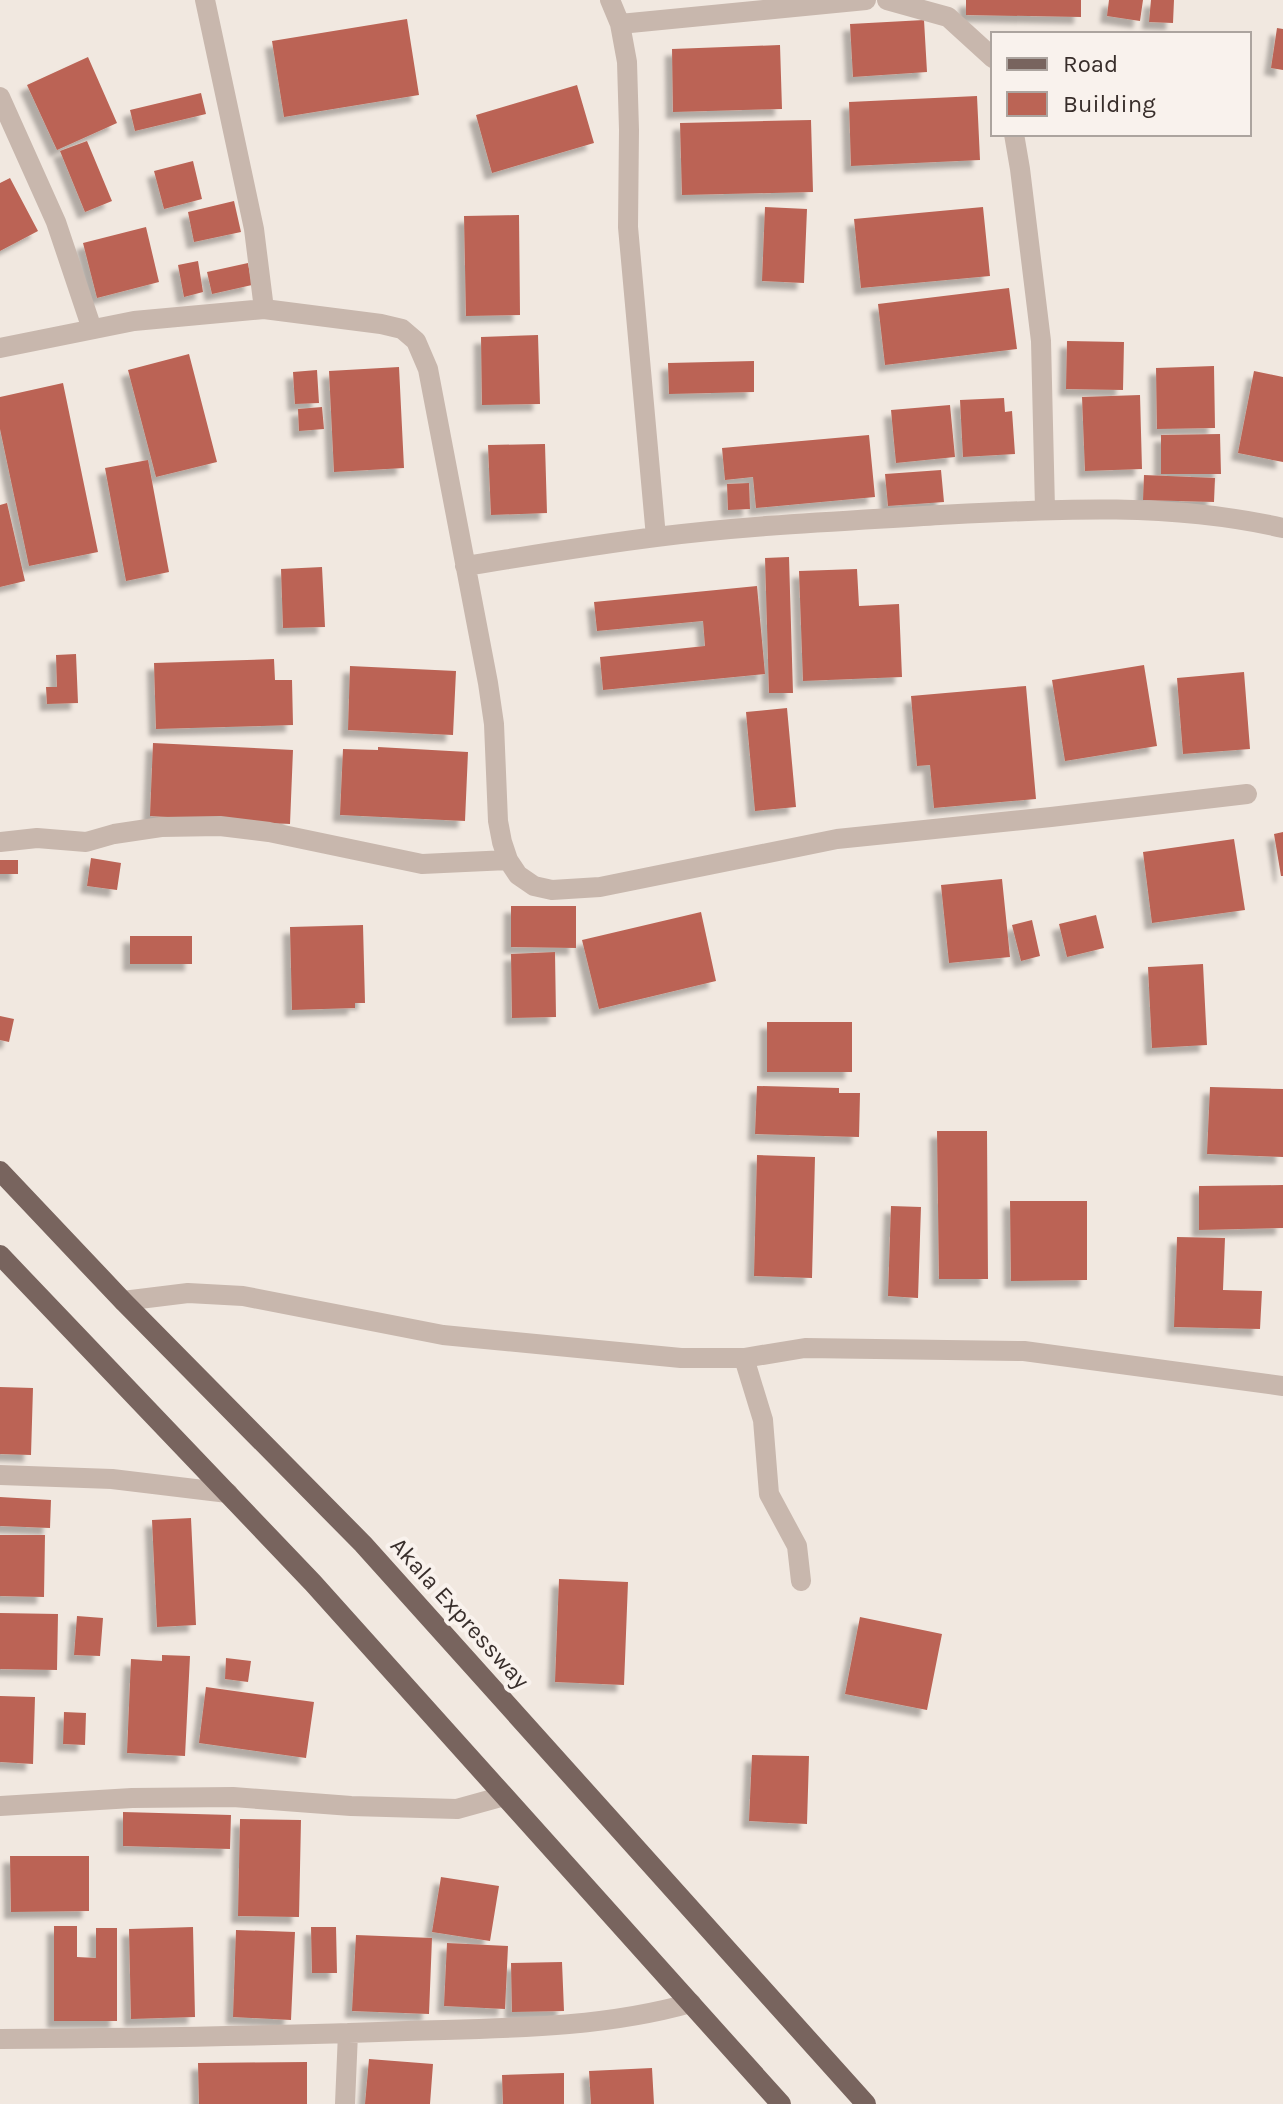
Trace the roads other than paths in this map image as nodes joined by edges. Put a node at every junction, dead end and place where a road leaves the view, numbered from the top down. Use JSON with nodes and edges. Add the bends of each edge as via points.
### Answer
{"nodes":[{"id":1,"x":205,"y":0,"type":"edge"},
{"id":2,"x":610,"y":0,"type":"edge"},
{"id":3,"x":866,"y":0,"type":"edge"},
{"id":4,"x":887,"y":0,"type":"edge"},
{"id":5,"x":620,"y":24,"type":"junction"},
{"id":6,"x":991,"y":56,"type":"edge"},
{"id":7,"x":0,"y":97,"type":"edge"},
{"id":8,"x":1014,"y":136,"type":"edge"},
{"id":9,"x":264,"y":309,"type":"junction"},
{"id":10,"x":92,"y":329,"type":"junction"},
{"id":11,"x":0,"y":348,"type":"edge"},
{"id":12,"x":1045,"y":509,"type":"junction"},
{"id":13,"x":1283,"y":528,"type":"edge"},
{"id":14,"x":656,"y":537,"type":"junction"},
{"id":15,"x":465,"y":566,"type":"junction"},
{"id":16,"x":1247,"y":794,"type":"dead end"},
{"id":17,"x":0,"y":842,"type":"edge"},
{"id":18,"x":508,"y":860,"type":"junction"},
{"id":19,"x":0,"y":1154,"type":"edge"},
{"id":20,"x":0,"y":1171,"type":"edge"},
{"id":21,"x":15,"y":1186,"type":"junction"},
{"id":22,"x":0,"y":1255,"type":"edge"},
{"id":23,"x":123,"y":1301,"type":"junction"},
{"id":24,"x":744,"y":1358,"type":"junction"},
{"id":25,"x":1283,"y":1386,"type":"edge"},
{"id":26,"x":0,"y":1475,"type":"edge"},
{"id":27,"x":228,"y":1493,"type":"junction"},
{"id":28,"x":801,"y":1581,"type":"dead end"},
{"id":29,"x":504,"y":1796,"type":"junction"},
{"id":30,"x":0,"y":1806,"type":"edge"},
{"id":31,"x":691,"y":2003,"type":"junction"},
{"id":32,"x":348,"y":2033,"type":"junction"},
{"id":33,"x":0,"y":2039,"type":"edge"},
{"id":34,"x":345,"y":2104,"type":"edge"},
{"id":35,"x":781,"y":2104,"type":"edge"},
{"id":36,"x":866,"y":2104,"type":"edge"}],
"edges":[{"from":1,"to":9,"type":"street","via":[[254,229]]},
{"from":2,"to":5,"type":"street"},
{"from":3,"to":5,"type":"street"},
{"from":4,"to":6,"type":"street","via":[[948,17]]},
{"from":5,"to":14,"type":"street","via":[[627,62],[628,227]]},
{"from":7,"to":10,"type":"street","via":[[56,222]]},
{"from":8,"to":12,"type":"street","via":[[1041,341]]},
{"from":9,"to":10,"type":"street"},
{"from":9,"to":15,"type":"street","via":[[381,324],[402,329],[416,341],[428,369]]},
{"from":10,"to":11,"type":"street"},
{"from":12,"to":13,"type":"street","via":[[1187,512]]},
{"from":12,"to":14,"type":"street","via":[[766,525]]},
{"from":14,"to":15,"type":"street"},
{"from":15,"to":18,"type":"street","via":[[494,724],[498,821]]},
{"from":16,"to":18,"type":"street","via":[[837,839],[600,887],[534,886]]},
{"from":17,"to":18,"type":"street","via":[[86,842],[161,827],[220,826],[422,864]]},
{"from":19,"to":21,"type":"main road"},
{"from":20,"to":21,"type":"main road","name":"Akala Expressway"},
{"from":21,"to":23,"type":"main road","name":"Akala Expressway"},
{"from":22,"to":27,"type":"main road"},
{"from":23,"to":24,"type":"street","via":[[188,1293],[243,1296],[443,1335],[681,1358]]},
{"from":23,"to":36,"type":"main road","name":"Akala Expressway","via":[[363,1544]]},
{"from":24,"to":25,"type":"street","via":[[805,1348],[1024,1351]]},
{"from":24,"to":28,"type":"street","via":[[763,1420],[769,1494],[797,1546]]},
{"from":26,"to":27,"type":"street","via":[[112,1479]]},
{"from":27,"to":29,"type":"main road"},
{"from":29,"to":30,"type":"street","via":[[457,1809],[233,1797]]},
{"from":29,"to":31,"type":"main road"},
{"from":31,"to":32,"type":"street","via":[[645,2015],[540,2027]]},
{"from":31,"to":35,"type":"main road"},
{"from":32,"to":33,"type":"street"},
{"from":32,"to":34,"type":"street"}]}
